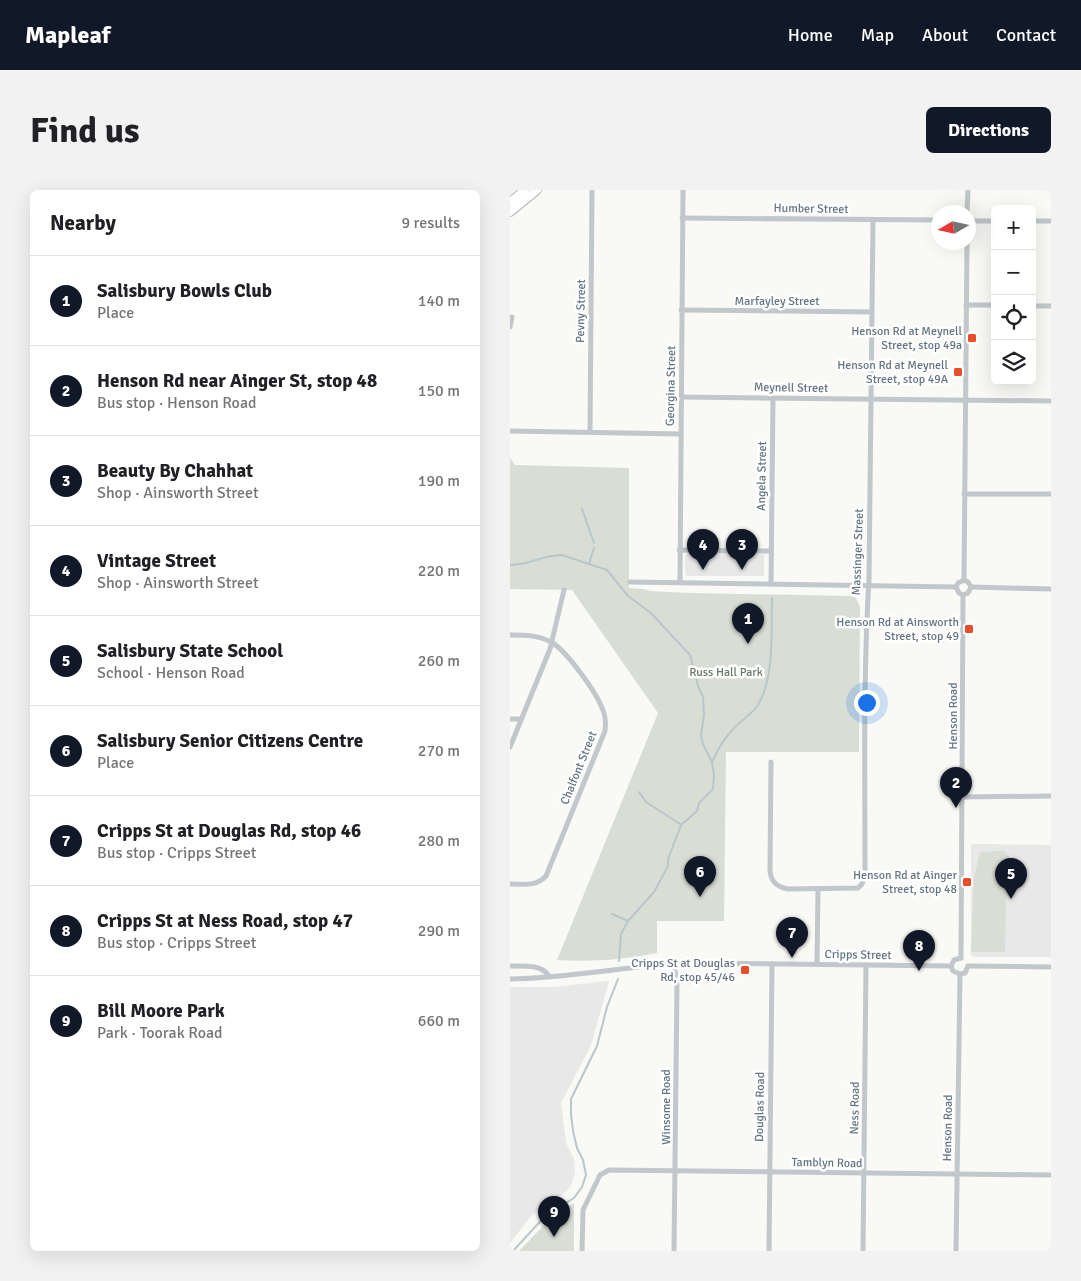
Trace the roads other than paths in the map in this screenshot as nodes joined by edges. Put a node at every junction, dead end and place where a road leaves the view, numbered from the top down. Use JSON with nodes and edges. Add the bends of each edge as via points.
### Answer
{"nodes":[{"id":1,"x":525,"y":190,"type":"edge"},
{"id":2,"x":537,"y":190,"type":"edge"},
{"id":3,"x":592,"y":190,"type":"edge"},
{"id":4,"x":683,"y":190,"type":"edge"},
{"id":5,"x":968,"y":190,"type":"edge"},
{"id":6,"x":510,"y":202,"type":"edge"},
{"id":7,"x":967,"y":205,"type":"edge"},
{"id":8,"x":510,"y":212,"type":"edge"},
{"id":9,"x":682,"y":218,"type":"junction"},
{"id":10,"x":873,"y":220,"type":"junction"},
{"id":11,"x":931,"y":220,"type":"edge"},
{"id":12,"x":976,"y":220,"type":"edge"},
{"id":13,"x":991,"y":221,"type":"edge"},
{"id":14,"x":1036,"y":221,"type":"edge"},
{"id":15,"x":1051,"y":221,"type":"edge"},
{"id":16,"x":967,"y":250,"type":"edge"},
{"id":17,"x":966,"y":305,"type":"junction"},
{"id":18,"x":991,"y":306,"type":"edge"},
{"id":19,"x":1036,"y":306,"type":"edge"},
{"id":20,"x":1051,"y":306,"type":"edge"},
{"id":21,"x":681,"y":310,"type":"junction"},
{"id":22,"x":872,"y":312,"type":"junction"},
{"id":23,"x":512,"y":317,"type":"dead end"},
{"id":24,"x":510,"y":326,"type":"edge"},
{"id":25,"x":681,"y":397,"type":"junction"},
{"id":26,"x":772,"y":398,"type":"junction"},
{"id":27,"x":871,"y":399,"type":"junction"},
{"id":28,"x":965,"y":400,"type":"junction"},
{"id":29,"x":1051,"y":401,"type":"edge"},
{"id":30,"x":510,"y":431,"type":"edge"},
{"id":31,"x":590,"y":432,"type":"junction"},
{"id":32,"x":680,"y":434,"type":"junction"},
{"id":33,"x":964,"y":494,"type":"junction"},
{"id":34,"x":1051,"y":494,"type":"edge"},
{"id":35,"x":679,"y":550,"type":"junction"},
{"id":36,"x":771,"y":551,"type":"junction"},
{"id":37,"x":964,"y":580,"type":"junction"},
{"id":38,"x":630,"y":582,"type":"dead end"},
{"id":39,"x":680,"y":583,"type":"junction"},
{"id":40,"x":771,"y":584,"type":"junction"},
{"id":41,"x":868,"y":586,"type":"junction"},
{"id":42,"x":956,"y":587,"type":"junction"},
{"id":43,"x":971,"y":587,"type":"junction"},
{"id":44,"x":1051,"y":588,"type":"edge"},
{"id":45,"x":564,"y":590,"type":"dead end"},
{"id":46,"x":963,"y":595,"type":"junction"},
{"id":47,"x":510,"y":635,"type":"edge"},
{"id":48,"x":552,"y":642,"type":"junction"},
{"id":49,"x":510,"y":719,"type":"edge"},
{"id":50,"x":521,"y":719,"type":"junction"},
{"id":51,"x":510,"y":747,"type":"edge"},
{"id":52,"x":772,"y":762,"type":"dead end"},
{"id":53,"x":1051,"y":796,"type":"edge"},
{"id":54,"x":962,"y":797,"type":"junction"},
{"id":55,"x":510,"y":884,"type":"edge"},
{"id":56,"x":818,"y":889,"type":"junction"},
{"id":57,"x":961,"y":958,"type":"junction"},
{"id":58,"x":674,"y":964,"type":"junction"},
{"id":59,"x":772,"y":964,"type":"junction"},
{"id":60,"x":817,"y":964,"type":"junction"},
{"id":61,"x":866,"y":965,"type":"junction"},
{"id":62,"x":510,"y":966,"type":"edge"},
{"id":63,"x":951,"y":966,"type":"junction"},
{"id":64,"x":968,"y":966,"type":"junction"},
{"id":65,"x":1051,"y":967,"type":"edge"},
{"id":66,"x":960,"y":974,"type":"junction"},
{"id":67,"x":549,"y":977,"type":"junction"},
{"id":68,"x":510,"y":979,"type":"edge"},
{"id":69,"x":675,"y":1171,"type":"junction"},
{"id":70,"x":770,"y":1172,"type":"junction"},
{"id":71,"x":864,"y":1173,"type":"junction"},
{"id":72,"x":957,"y":1174,"type":"junction"},
{"id":73,"x":1051,"y":1175,"type":"edge"},
{"id":74,"x":582,"y":1251,"type":"edge"},
{"id":75,"x":674,"y":1251,"type":"edge"},
{"id":76,"x":769,"y":1251,"type":"edge"},
{"id":77,"x":863,"y":1251,"type":"edge"},
{"id":78,"x":956,"y":1251,"type":"edge"}],
"edges":[{"from":1,"to":6,"type":"main road"},
{"from":2,"to":8,"type":"main road"},
{"from":3,"to":31,"type":"street","name":"Pevny Street"},
{"from":4,"to":9,"type":"street","name":"Georgina Street"},
{"from":5,"to":7,"type":"street"},
{"from":9,"to":10,"type":"street","name":"Humber Street"},
{"from":9,"to":21,"type":"street","name":"Georgina Street"},
{"from":10,"to":11,"type":"street","name":"Humber Street"},
{"from":10,"to":22,"type":"street","name":"Massinger Street"},
{"from":12,"to":13,"type":"street"},
{"from":14,"to":15,"type":"street"},
{"from":16,"to":17,"type":"street"},
{"from":17,"to":18,"type":"street"},
{"from":17,"to":28,"type":"street"},
{"from":19,"to":20,"type":"street"},
{"from":21,"to":22,"type":"street","name":"Marfayley Street"},
{"from":21,"to":25,"type":"street","name":"Georgina Street"},
{"from":22,"to":27,"type":"street","name":"Massinger Street"},
{"from":23,"to":24,"type":"street"},
{"from":25,"to":26,"type":"street","name":"Meynell Street"},
{"from":25,"to":32,"type":"street","name":"Georgina Street"},
{"from":26,"to":27,"type":"street","name":"Meynell Street"},
{"from":26,"to":36,"type":"street","name":"Angela Street"},
{"from":27,"to":28,"type":"street","name":"Meynell Street"},
{"from":27,"to":41,"type":"street","name":"Massinger Street"},
{"from":28,"to":29,"type":"street","name":"Meynell Street"},
{"from":28,"to":33,"type":"street"},
{"from":30,"to":31,"type":"street"},
{"from":31,"to":32,"type":"street"},
{"from":32,"to":35,"type":"street","name":"Georgina Street"},
{"from":33,"to":34,"type":"street"},
{"from":33,"to":37,"type":"street"},
{"from":35,"to":36,"type":"street"},
{"from":35,"to":39,"type":"street","name":"Georgina Street"},
{"from":36,"to":40,"type":"street","name":"Angela Street"},
{"from":37,"to":42,"type":"street"},
{"from":37,"to":43,"type":"street"},
{"from":38,"to":39,"type":"street"},
{"from":39,"to":40,"type":"street"},
{"from":40,"to":41,"type":"street"},
{"from":41,"to":42,"type":"street"},
{"from":41,"to":56,"type":"street","name":"Massinger Street","via":[[865,875],[862,884],[853,888]]},
{"from":42,"to":46,"type":"street"},
{"from":43,"to":44,"type":"street"},
{"from":43,"to":46,"type":"street"},
{"from":45,"to":48,"type":"street"},
{"from":46,"to":54,"type":"street","name":"Henson Road"},
{"from":47,"to":48,"type":"street","via":[[536,636]]},
{"from":48,"to":50,"type":"street"},
{"from":48,"to":55,"type":"street","name":"Chalfont Street","via":[[567,655],[598,699],[605,718],[604,731],[546,876],[533,884]]},
{"from":49,"to":50,"type":"street"},
{"from":50,"to":51,"type":"street"},
{"from":52,"to":56,"type":"street","via":[[770,871],[774,883],[788,889]]},
{"from":53,"to":54,"type":"street"},
{"from":54,"to":57,"type":"street","name":"Henson Road"},
{"from":56,"to":60,"type":"street"},
{"from":57,"to":63,"type":"street","via":[[954,960]]},
{"from":57,"to":64,"type":"street"},
{"from":58,"to":59,"type":"street","name":"Cripps Street"},
{"from":58,"to":67,"type":"street","name":"Cripps Street"},
{"from":58,"to":69,"type":"street","name":"Winsome Road","via":[[677,984]]},
{"from":59,"to":60,"type":"street","name":"Cripps Street"},
{"from":59,"to":70,"type":"street","name":"Douglas Road"},
{"from":60,"to":61,"type":"street","name":"Cripps Street"},
{"from":61,"to":63,"type":"street","name":"Cripps Street"},
{"from":61,"to":71,"type":"street","name":"Ness Road"},
{"from":62,"to":67,"type":"street","via":[[540,968]]},
{"from":63,"to":66,"type":"street"},
{"from":64,"to":65,"type":"street"},
{"from":64,"to":66,"type":"street"},
{"from":66,"to":72,"type":"street","name":"Henson Road"},
{"from":67,"to":68,"type":"street","name":"Cripps Street"},
{"from":69,"to":70,"type":"street","name":"Tamblyn Road"},
{"from":69,"to":74,"type":"street","name":"Tamblyn Road","via":[[614,1170],[600,1175],[584,1210]]},
{"from":69,"to":75,"type":"street","name":"Winsome Road"},
{"from":70,"to":71,"type":"street","name":"Tamblyn Road"},
{"from":70,"to":76,"type":"street","name":"Douglas Road"},
{"from":71,"to":72,"type":"street","name":"Tamblyn Road"},
{"from":71,"to":77,"type":"street","name":"Ness Road"},
{"from":72,"to":73,"type":"street","name":"Tamblyn Road"},
{"from":72,"to":78,"type":"street","name":"Henson Road"}]}
